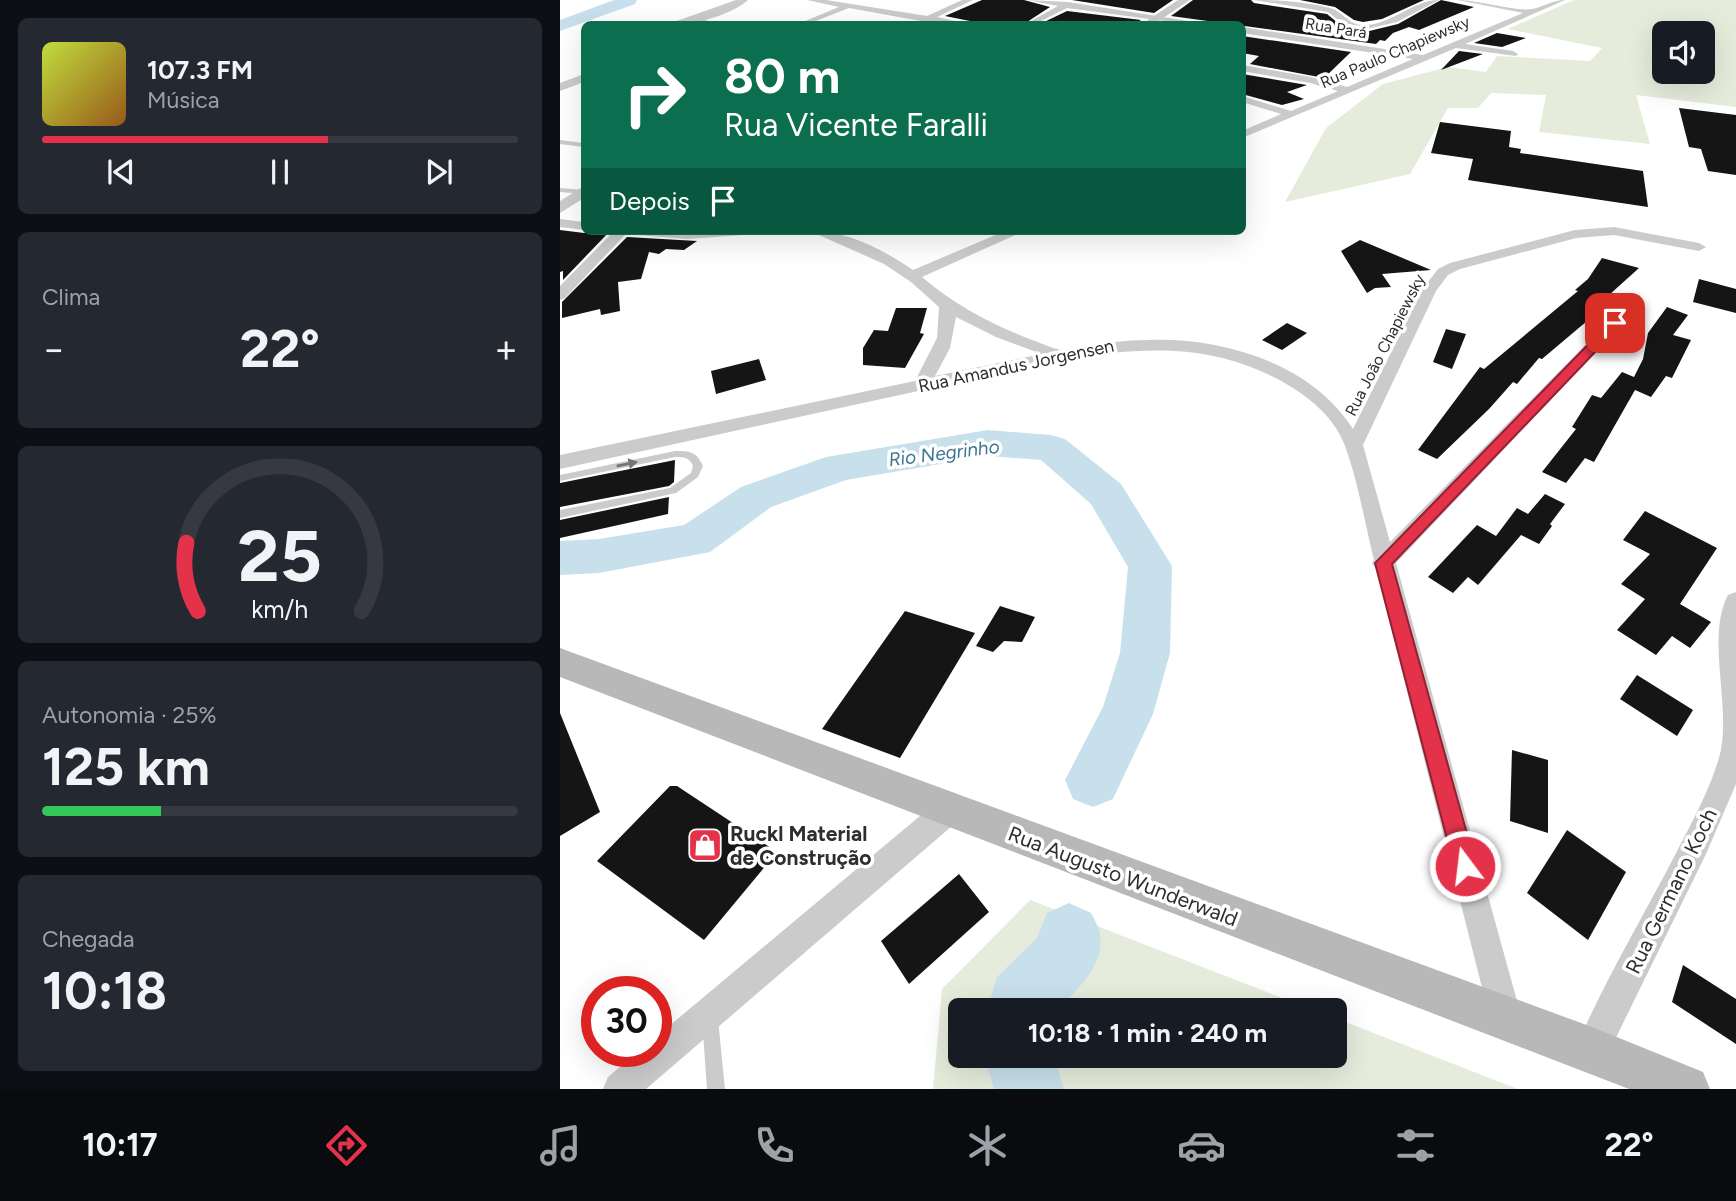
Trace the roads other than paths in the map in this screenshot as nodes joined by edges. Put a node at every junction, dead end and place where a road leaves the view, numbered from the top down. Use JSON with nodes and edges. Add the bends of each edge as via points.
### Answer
{"nodes":[{"id":1,"x":743,"y":0,"type":"edge"},
{"id":2,"x":811,"y":0,"type":"edge"},
{"id":3,"x":863,"y":0,"type":"edge"},
{"id":4,"x":970,"y":0,"type":"edge"},
{"id":5,"x":1031,"y":0,"type":"edge"},
{"id":6,"x":1076,"y":0,"type":"edge"},
{"id":7,"x":1185,"y":0,"type":"edge"},
{"id":8,"x":1258,"y":0,"type":"edge"},
{"id":9,"x":1435,"y":0,"type":"edge"},
{"id":10,"x":1462,"y":0,"type":"edge"},
{"id":11,"x":1561,"y":0,"type":"edge"},
{"id":12,"x":1067,"y":5,"type":"junction"},
{"id":13,"x":848,"y":6,"type":"junction"},
{"id":14,"x":1530,"y":12,"type":"junction"},
{"id":15,"x":1157,"y":18,"type":"junction"},
{"id":16,"x":928,"y":19,"type":"junction"},
{"id":17,"x":691,"y":20,"type":"junction"},
{"id":18,"x":686,"y":21,"type":"edge"},
{"id":19,"x":698,"y":21,"type":"edge"},
{"id":20,"x":810,"y":21,"type":"edge"},
{"id":21,"x":923,"y":21,"type":"edge"},
{"id":22,"x":943,"y":21,"type":"edge"},
{"id":23,"x":1036,"y":21,"type":"edge"},
{"id":24,"x":1152,"y":21,"type":"edge"},
{"id":25,"x":1180,"y":21,"type":"edge"},
{"id":26,"x":1246,"y":31,"type":"edge"},
{"id":27,"x":1455,"y":45,"type":"junction"},
{"id":28,"x":1513,"y":54,"type":"dead end"},
{"id":29,"x":1426,"y":58,"type":"junction"},
{"id":30,"x":1246,"y":69,"type":"edge"},
{"id":31,"x":581,"y":79,"type":"edge"},
{"id":32,"x":560,"y":87,"type":"edge"},
{"id":33,"x":1349,"y":91,"type":"junction"},
{"id":34,"x":1246,"y":100,"type":"edge"},
{"id":35,"x":1291,"y":114,"type":"junction"},
{"id":36,"x":1246,"y":133,"type":"edge"},
{"id":37,"x":560,"y":142,"type":"edge"},
{"id":38,"x":581,"y":145,"type":"edge"},
{"id":39,"x":560,"y":190,"type":"edge"},
{"id":40,"x":581,"y":192,"type":"edge"},
{"id":41,"x":581,"y":194,"type":"edge"},
{"id":42,"x":560,"y":208,"type":"edge"},
{"id":43,"x":560,"y":223,"type":"edge"},
{"id":44,"x":581,"y":226,"type":"edge"},
{"id":45,"x":618,"y":235,"type":"edge"},
{"id":46,"x":827,"y":235,"type":"edge"},
{"id":47,"x":1008,"y":235,"type":"edge"},
{"id":48,"x":1699,"y":247,"type":"dead end"},
{"id":49,"x":912,"y":276,"type":"junction"},
{"id":50,"x":560,"y":295,"type":"edge"},
{"id":51,"x":1634,"y":304,"type":"dead end"},
{"id":52,"x":947,"y":306,"type":"junction"},
{"id":53,"x":1060,"y":355,"type":"junction"},
{"id":54,"x":920,"y":386,"type":"junction"},
{"id":55,"x":1354,"y":445,"type":"junction"},
{"id":56,"x":560,"y":462,"type":"edge"},
{"id":57,"x":560,"y":478,"type":"edge"},
{"id":58,"x":560,"y":514,"type":"edge"},
{"id":59,"x":1383,"y":563,"type":"junction"},
{"id":60,"x":1736,"y":601,"type":"edge"},
{"id":61,"x":560,"y":662,"type":"edge"},
{"id":62,"x":948,"y":810,"type":"junction"},
{"id":63,"x":710,"y":1013,"type":"junction"},
{"id":64,"x":1506,"y":1019,"type":"junction"},
{"id":65,"x":1592,"y":1050,"type":"junction"},
{"id":66,"x":620,"y":1089,"type":"edge"},
{"id":67,"x":716,"y":1089,"type":"edge"},
{"id":68,"x":1686,"y":1089,"type":"edge"}],
"edges":[{"from":1,"to":17,"type":"street"},
{"from":2,"to":13,"type":"street"},
{"from":3,"to":13,"type":"street"},
{"from":4,"to":16,"type":"street"},
{"from":5,"to":12,"type":"street"},
{"from":6,"to":12,"type":"street"},
{"from":7,"to":15,"type":"street"},
{"from":8,"to":9,"type":"street","via":[[1325,9],[1360,28],[1372,28]]},
{"from":10,"to":14,"type":"street"},
{"from":11,"to":14,"type":"street","name":"Rua Paulo Chapiewsky"},
{"from":12,"to":15,"type":"street"},
{"from":12,"to":23,"type":"street"},
{"from":13,"to":16,"type":"street"},
{"from":13,"to":20,"type":"street"},
{"from":14,"to":27,"type":"street","name":"Rua Paulo Chapiewsky"},
{"from":15,"to":24,"type":"street"},
{"from":15,"to":25,"type":"street"},
{"from":16,"to":21,"type":"street"},
{"from":16,"to":22,"type":"street"},
{"from":17,"to":18,"type":"street"},
{"from":17,"to":19,"type":"street"},
{"from":26,"to":29,"type":"street","name":"Rua Pará"},
{"from":27,"to":28,"type":"street"},
{"from":27,"to":29,"type":"street","name":"Rua Paulo Chapiewsky"},
{"from":29,"to":33,"type":"street","name":"Rua Paulo Chapiewsky"},
{"from":30,"to":33,"type":"street"},
{"from":31,"to":32,"type":"street"},
{"from":33,"to":35,"type":"street","name":"Rua Paulo Chapiewsky"},
{"from":34,"to":35,"type":"street"},
{"from":35,"to":36,"type":"street","name":"Rua Paulo Chapiewsky"},
{"from":37,"to":38,"type":"lane"},
{"from":39,"to":40,"type":"lane"},
{"from":41,"to":42,"type":"street"},
{"from":43,"to":44,"type":"street"},
{"from":45,"to":50,"type":"street"},
{"from":46,"to":49,"type":"street","via":[[869,251]]},
{"from":47,"to":49,"type":"street"},
{"from":48,"to":55,"type":"street","name":"Rua João Chapiewsky","via":[[1632,233],[1593,232],[1469,261],[1443,272],[1429,290]]},
{"from":49,"to":52,"type":"street"},
{"from":51,"to":59,"type":"street"},
{"from":52,"to":53,"type":"street"},
{"from":52,"to":54,"type":"street","via":[[950,323],[943,345]]},
{"from":53,"to":54,"type":"street","name":"Rua Amandus Jorgensen"},
{"from":53,"to":55,"type":"street","name":"Rua Amandus Jorgensen","via":[[1122,344],[1165,343],[1237,354],[1302,386],[1329,408]]},
{"from":54,"to":56,"type":"street","name":"Rua Amandus Jorgensen"},
{"from":55,"to":59,"type":"street","name":"Rua Amandus Jorgensen"},
{"from":57,"to":58,"type":"lane","one_way":true,"via":[[675,454],[687,454],[698,466],[695,475],[673,491]]},
{"from":59,"to":64,"type":"street","name":"Rua Amandus Jorgensen"},
{"from":60,"to":65,"type":"street","name":"Rua Germano Koch","via":[[1732,624],[1735,745],[1700,834]]},
{"from":61,"to":62,"type":"main road","name":"Rua Augusto Wunderwald"},
{"from":62,"to":63,"type":"street"},
{"from":62,"to":64,"type":"main road","name":"Rua Augusto Wunderwald"},
{"from":63,"to":66,"type":"street"},
{"from":63,"to":67,"type":"lane"},
{"from":64,"to":65,"type":"main road","name":"Rua Augusto Wunderwald"},
{"from":65,"to":68,"type":"main road","name":"Rua Augusto Wunderwald"}]}
